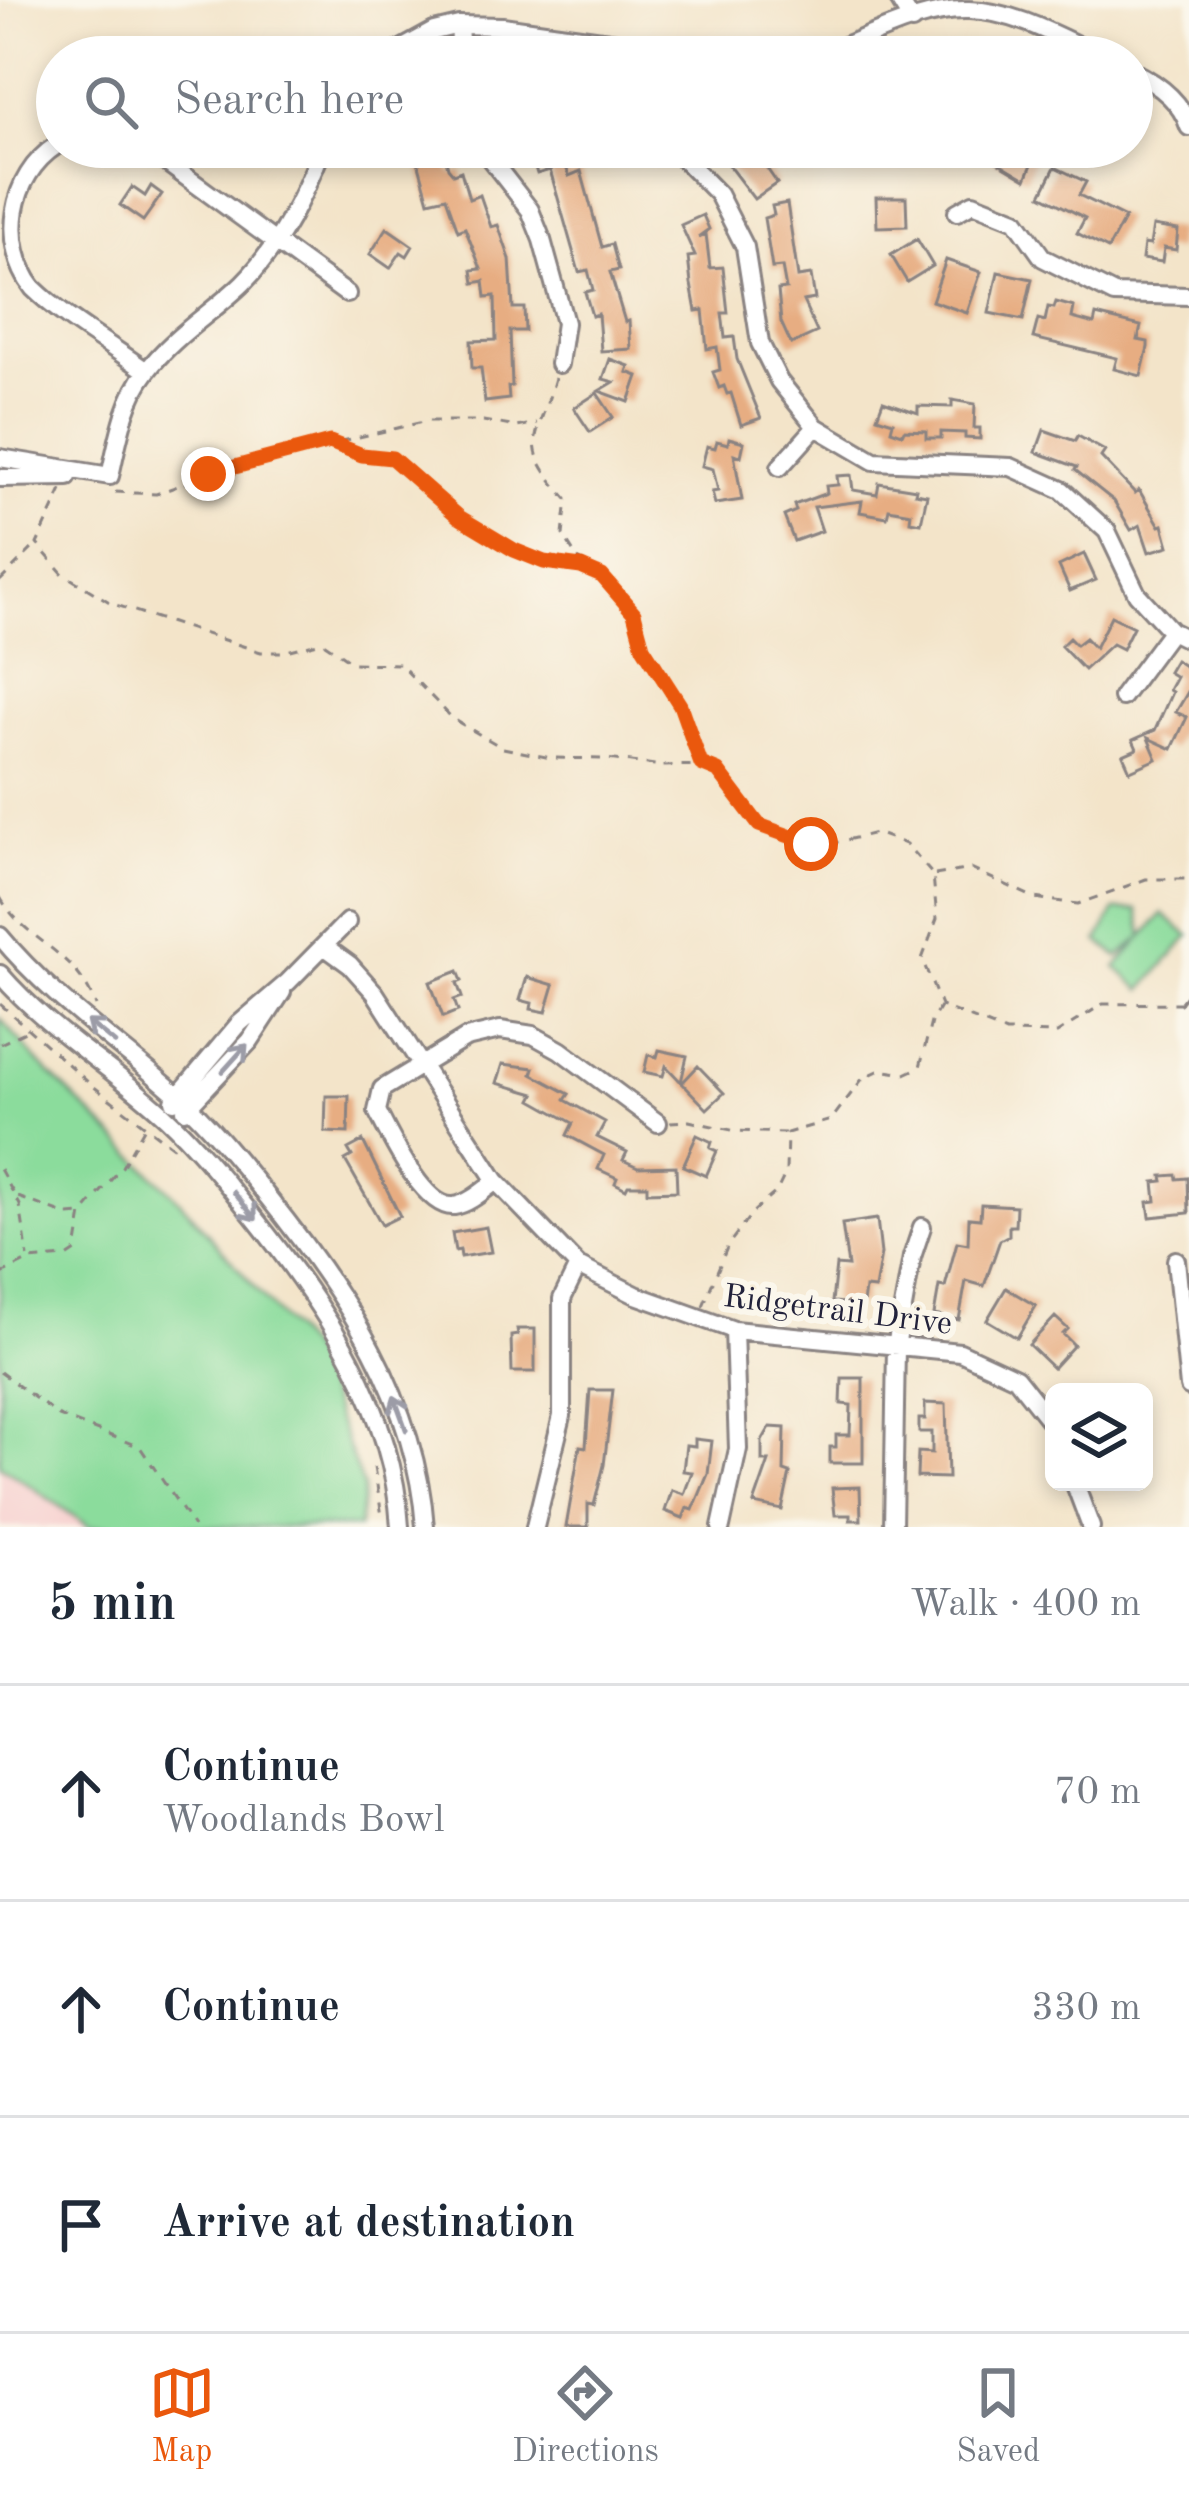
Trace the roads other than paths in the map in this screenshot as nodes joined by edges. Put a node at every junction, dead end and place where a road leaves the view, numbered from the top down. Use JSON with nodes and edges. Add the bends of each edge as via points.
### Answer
{"nodes":[{"id":1,"x":898,"y":0,"type":"edge"},
{"id":2,"x":912,"y":21,"type":"junction"},
{"id":3,"x":459,"y":25,"type":"junction"},
{"id":4,"x":425,"y":36,"type":"edge"},
{"id":5,"x":460,"y":36,"type":"edge"},
{"id":6,"x":539,"y":36,"type":"edge"},
{"id":7,"x":872,"y":36,"type":"edge"},
{"id":8,"x":1055,"y":36,"type":"edge"},
{"id":9,"x":1153,"y":81,"type":"edge"},
{"id":10,"x":1189,"y":128,"type":"edge"},
{"id":11,"x":36,"y":162,"type":"edge"},
{"id":12,"x":173,"y":168,"type":"edge"},
{"id":13,"x":315,"y":168,"type":"edge"},
{"id":14,"x":497,"y":168,"type":"edge"},
{"id":15,"x":693,"y":168,"type":"edge"},
{"id":16,"x":956,"y":212,"type":"dead end"},
{"id":17,"x":275,"y":243,"type":"junction"},
{"id":18,"x":346,"y":294,"type":"dead end"},
{"id":19,"x":1189,"y":296,"type":"edge"},
{"id":20,"x":559,"y":364,"type":"road end"},
{"id":21,"x":146,"y":371,"type":"junction"},
{"id":22,"x":816,"y":427,"type":"junction"},
{"id":23,"x":0,"y":458,"type":"edge"},
{"id":24,"x":780,"y":467,"type":"dead end"},
{"id":25,"x":0,"y":478,"type":"edge"},
{"id":26,"x":106,"y":483,"type":"junction"},
{"id":27,"x":1171,"y":631,"type":"junction"},
{"id":28,"x":1189,"y":640,"type":"edge"},
{"id":29,"x":1122,"y":697,"type":"dead end"},
{"id":30,"x":347,"y":922,"type":"dead end"},
{"id":31,"x":0,"y":936,"type":"edge"},
{"id":32,"x":324,"y":946,"type":"junction"},
{"id":33,"x":0,"y":974,"type":"edge"},
{"id":34,"x":418,"y":1064,"type":"junction"},
{"id":35,"x":183,"y":1101,"type":"junction"},
{"id":36,"x":168,"y":1118,"type":"junction"},
{"id":37,"x":658,"y":1123,"type":"road end"},
{"id":38,"x":496,"y":1181,"type":"junction"},
{"id":39,"x":922,"y":1227,"type":"dead end"},
{"id":40,"x":1176,"y":1260,"type":"dead end"},
{"id":41,"x":578,"y":1266,"type":"junction"},
{"id":42,"x":734,"y":1330,"type":"junction"},
{"id":43,"x":896,"y":1348,"type":"junction"},
{"id":44,"x":1189,"y":1387,"type":"edge"},
{"id":45,"x":1045,"y":1415,"type":"edge"},
{"id":46,"x":1077,"y":1491,"type":"edge"},
{"id":47,"x":393,"y":1524,"type":"edge"},
{"id":48,"x":425,"y":1527,"type":"edge"},
{"id":49,"x":536,"y":1527,"type":"edge"},
{"id":50,"x":721,"y":1527,"type":"edge"},
{"id":51,"x":893,"y":1527,"type":"edge"},
{"id":52,"x":1091,"y":1527,"type":"edge"}],
"edges":[{"from":1,"to":2,"type":"street"},
{"from":2,"to":7,"type":"street"},
{"from":2,"to":8,"type":"street","via":[[970,10]]},
{"from":3,"to":4,"type":"street"},
{"from":3,"to":5,"type":"street"},
{"from":3,"to":6,"type":"street"},
{"from":9,"to":10,"type":"street"},
{"from":11,"to":21,"type":"street","via":[[10,201],[15,258],[30,286]]},
{"from":12,"to":17,"type":"street"},
{"from":13,"to":17,"type":"street"},
{"from":14,"to":20,"type":"street","via":[[542,240],[565,323]]},
{"from":15,"to":22,"type":"street","via":[[718,194],[745,247],[760,343],[778,381]]},
{"from":16,"to":19,"type":"street","via":[[973,202],[1016,220],[1043,258],[1114,293]]},
{"from":17,"to":18,"type":"street"},
{"from":17,"to":21,"type":"street"},
{"from":21,"to":26,"type":"street"},
{"from":22,"to":24,"type":"street"},
{"from":22,"to":27,"type":"street","via":[[874,461],[1011,467],[1062,490],[1107,531],[1137,594]]},
{"from":23,"to":26,"type":"street"},
{"from":25,"to":26,"type":"street"},
{"from":27,"to":28,"type":"street"},
{"from":27,"to":29,"type":"street"},
{"from":30,"to":32,"type":"street"},
{"from":35,"to":31,"type":"street","one_way":true,"via":[[55,995]]},
{"from":32,"to":34,"type":"street","name":"Ridgetrail Drive","via":[[375,993]]},
{"from":32,"to":35,"type":"street","via":[[288,982],[250,1041]]},
{"from":33,"to":36,"type":"street"},
{"from":34,"to":37,"type":"street","via":[[466,1038],[500,1030],[533,1035]]},
{"from":34,"to":38,"type":"street","name":"Ridgetrail Drive"},
{"from":34,"to":38,"type":"street","via":[[388,1082],[376,1103],[428,1198],[463,1204]]},
{"from":35,"to":36,"type":"street"},
{"from":48,"to":35,"type":"street","one_way":true,"via":[[405,1425],[361,1327],[285,1217]]},
{"from":36,"to":47,"type":"street","one_way":true,"via":[[283,1253],[338,1334],[377,1418]]},
{"from":38,"to":41,"type":"street","name":"Ridgetrail Drive"},
{"from":39,"to":43,"type":"street"},
{"from":40,"to":44,"type":"street"},
{"from":41,"to":42,"type":"street","name":"Ridgetrail Drive"},
{"from":41,"to":49,"type":"street","via":[[562,1299],[562,1416]]},
{"from":42,"to":43,"type":"street","name":"Ridgetrail Drive"},
{"from":42,"to":50,"type":"street","via":[[738,1449]]},
{"from":43,"to":45,"type":"street","name":"Ridgetrail Drive","via":[[960,1352],[1016,1378]]},
{"from":43,"to":51,"type":"street"},
{"from":46,"to":52,"type":"street"}]}
